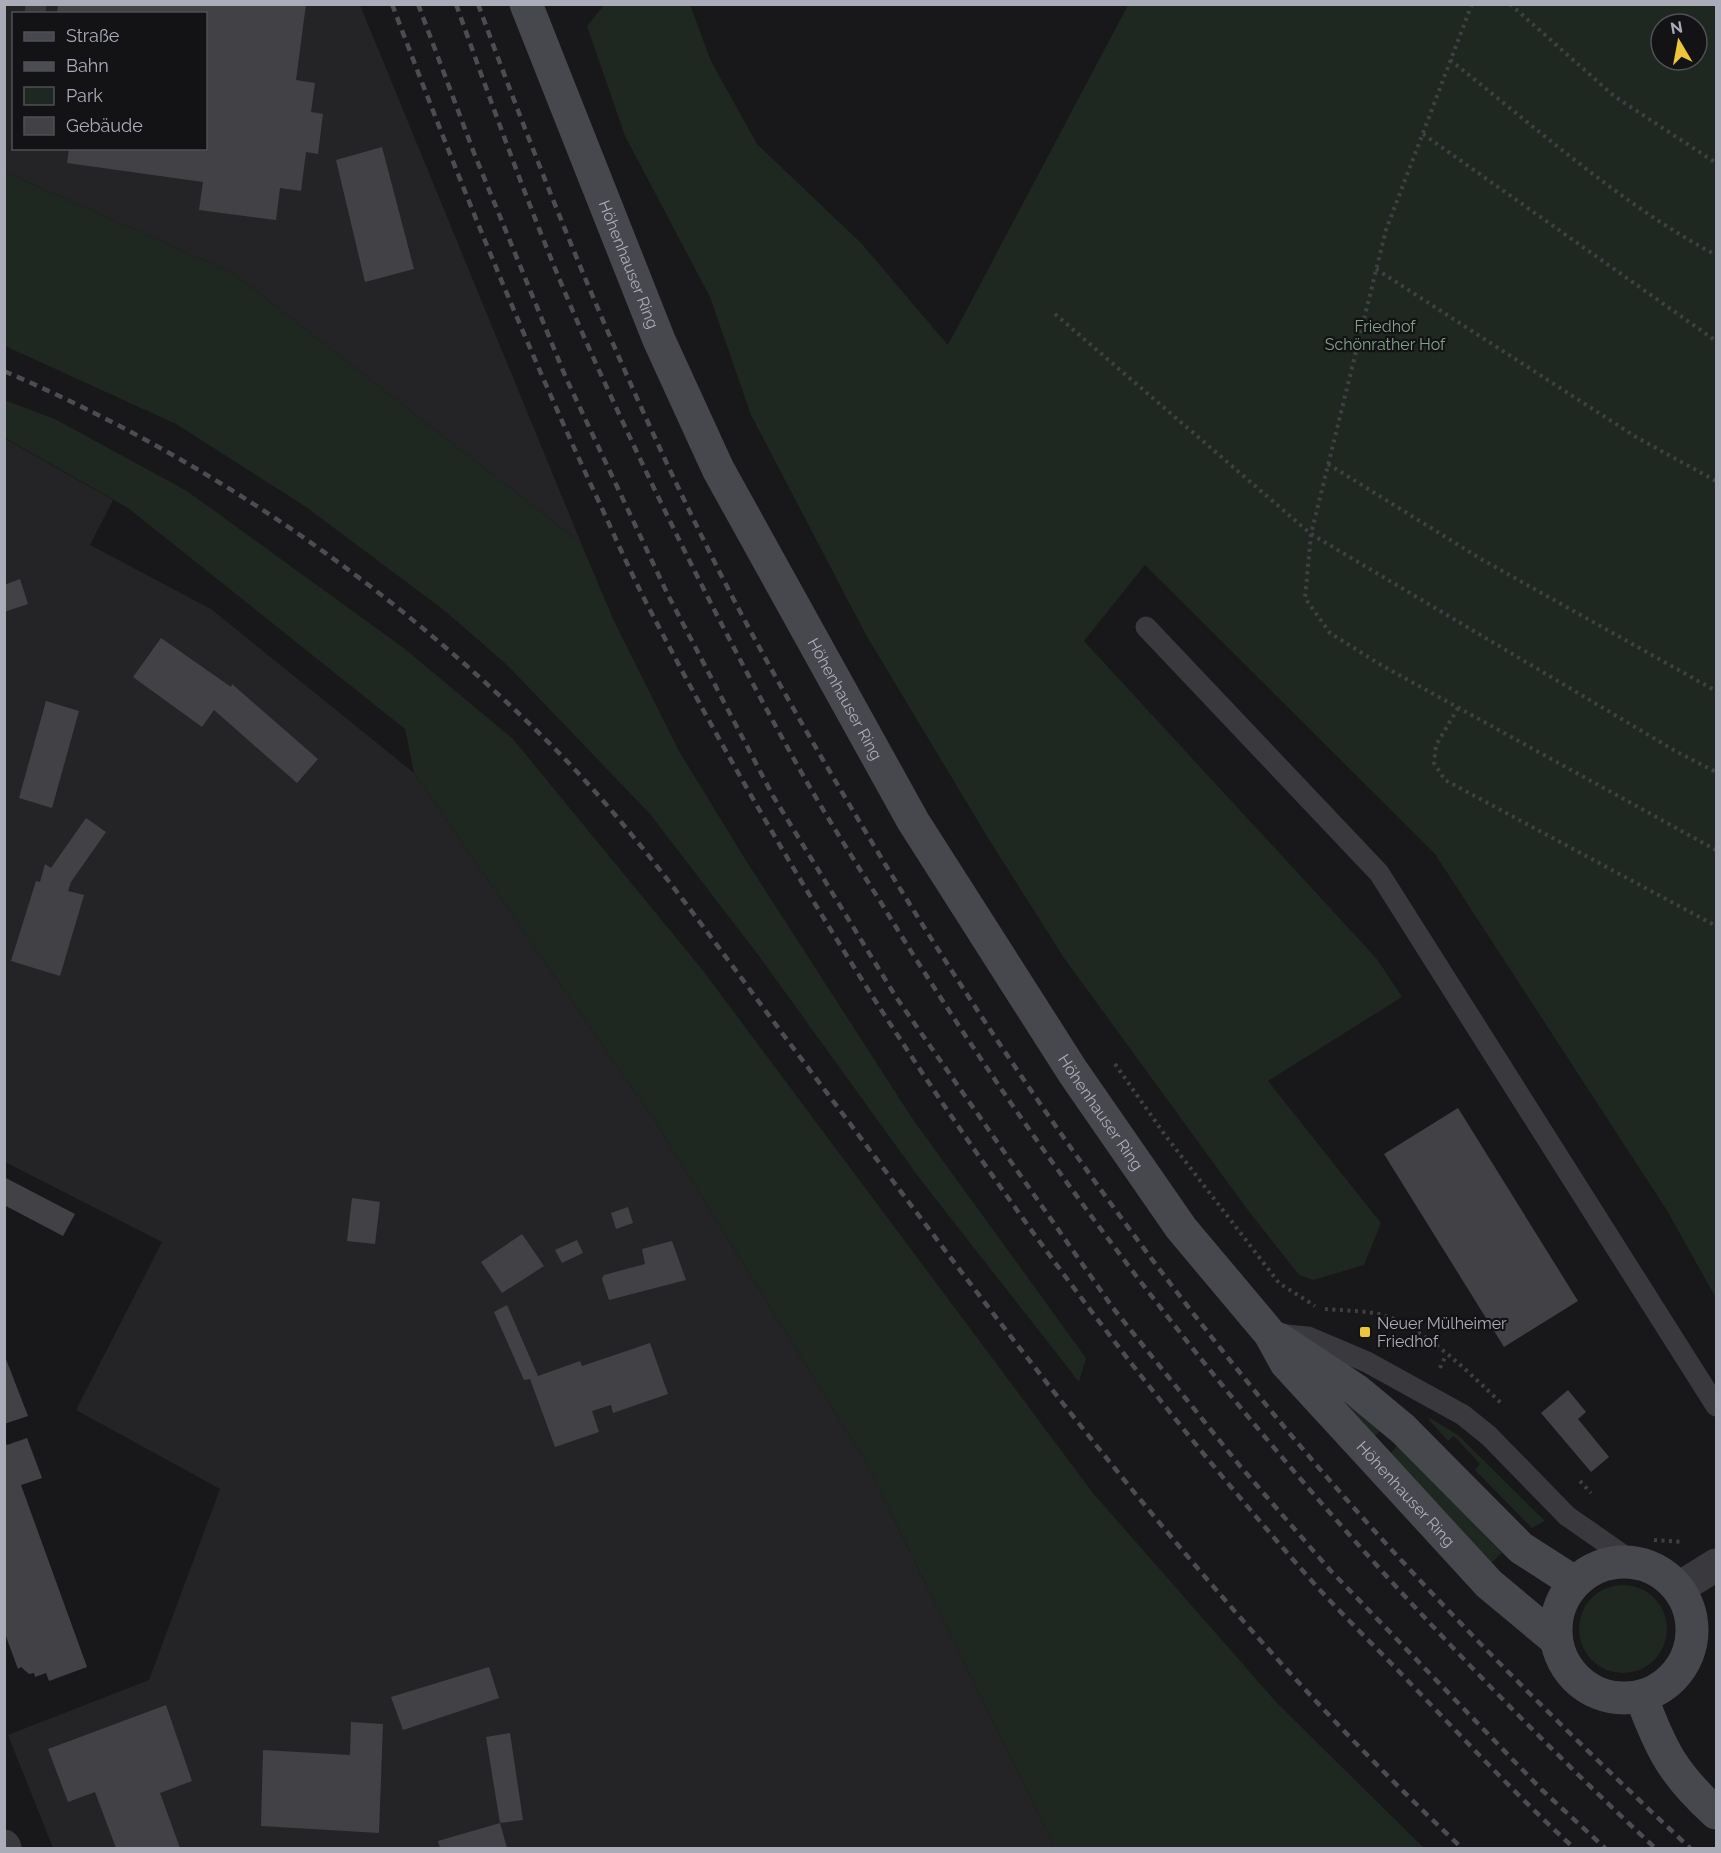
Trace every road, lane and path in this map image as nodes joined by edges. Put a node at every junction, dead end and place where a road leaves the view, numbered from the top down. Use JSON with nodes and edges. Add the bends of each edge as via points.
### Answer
{"nodes":[{"id":1,"x":526,"y":4,"type":"edge"},
{"id":2,"x":1472,"y":4,"type":"edge"},
{"id":3,"x":1510,"y":4,"type":"edge"},
{"id":4,"x":1450,"y":60,"type":"junction"},
{"id":5,"x":1423,"y":134,"type":"junction"},
{"id":6,"x":1716,"y":163,"type":"edge"},
{"id":7,"x":1716,"y":255,"type":"edge"},
{"id":8,"x":1376,"y":269,"type":"junction"},
{"id":9,"x":1055,"y":314,"type":"dead end"},
{"id":10,"x":1716,"y":341,"type":"edge"},
{"id":11,"x":1328,"y":464,"type":"junction"},
{"id":12,"x":1716,"y":481,"type":"edge"},
{"id":13,"x":1311,"y":534,"type":"junction"},
{"id":14,"x":1146,"y":627,"type":"dead end"},
{"id":15,"x":1716,"y":691,"type":"edge"},
{"id":16,"x":1458,"y":708,"type":"junction"},
{"id":17,"x":1716,"y":771,"type":"edge"},
{"id":18,"x":1716,"y":850,"type":"edge"},
{"id":19,"x":1716,"y":926,"type":"edge"},
{"id":20,"x":1110,"y":1057,"type":"dead end"},
{"id":21,"x":1270,"y":1334,"type":"junction"},
{"id":22,"x":1716,"y":1406,"type":"edge"},
{"id":23,"x":1509,"y":1411,"type":"dead end"},
{"id":24,"x":1575,"y":1477,"type":"dead end"},
{"id":25,"x":1599,"y":1500,"type":"dead end"},
{"id":26,"x":1690,"y":1542,"type":"dead end"},
{"id":27,"x":1641,"y":1551,"type":"junction"},
{"id":28,"x":1716,"y":1565,"type":"edge"},
{"id":29,"x":1574,"y":1582,"type":"junction"},
{"id":30,"x":1679,"y":1588,"type":"junction"},
{"id":31,"x":1555,"y":1638,"type":"junction"},
{"id":32,"x":1641,"y":1696,"type":"junction"},
{"id":33,"x":1716,"y":1813,"type":"edge"}],
"edges":[{"from":1,"to":21,"type":"street","name":"Höhenhauser Ring","via":[[650,319],[718,469],[907,811],[1073,1072],[1181,1228]]},
{"from":2,"to":4,"type":"path"},
{"from":3,"to":6,"type":"path","via":[[1614,96]]},
{"from":4,"to":5,"type":"path"},
{"from":4,"to":7,"type":"path","via":[[1681,237]]},
{"from":5,"to":8,"type":"path","via":[[1386,230]]},
{"from":5,"to":10,"type":"path"},
{"from":8,"to":11,"type":"path"},
{"from":8,"to":12,"type":"path","via":[[1636,437]]},
{"from":9,"to":13,"type":"path"},
{"from":11,"to":13,"type":"path"},
{"from":11,"to":15,"type":"path","via":[[1481,559]]},
{"from":13,"to":16,"type":"path","via":[[1305,598],[1330,633]]},
{"from":13,"to":17,"type":"path","via":[[1677,752]]},
{"from":14,"to":22,"type":"lane","via":[[1379,873]]},
{"from":16,"to":18,"type":"path"},
{"from":16,"to":19,"type":"path","via":[[1436,745],[1434,763],[1445,780]]},
{"from":20,"to":23,"type":"path","via":[[1280,1283],[1318,1308],[1386,1316],[1409,1326],[1476,1379]]},
{"from":21,"to":27,"type":"lane","via":[[1308,1337],[1367,1362],[1463,1415],[1489,1436],[1567,1516]]},
{"from":21,"to":29,"type":"street","name":"Höhenhauser Ring","via":[[1356,1390],[1403,1429],[1521,1548]]},
{"from":21,"to":31,"type":"street","name":"Höhenhauser Ring","via":[[1286,1363],[1439,1531],[1490,1584]]},
{"from":24,"to":25,"type":"path"},
{"from":26,"to":27,"type":"path"},
{"from":27,"to":29,"type":"street","via":[[1601,1565]]},
{"from":27,"to":30,"type":"street"},
{"from":28,"to":30,"type":"street"},
{"from":29,"to":31,"type":"street","via":[[1556,1618]]},
{"from":30,"to":32,"type":"street","name":"Höhenhauser Ring","via":[[1689,1609],[1692,1636],[1684,1663],[1666,1684]]},
{"from":31,"to":32,"type":"street","name":"Höhenhauser Ring","via":[[1563,1661],[1576,1680],[1596,1693],[1618,1698]]},
{"from":32,"to":33,"type":"street","via":[[1658,1742],[1687,1787]]}]}
